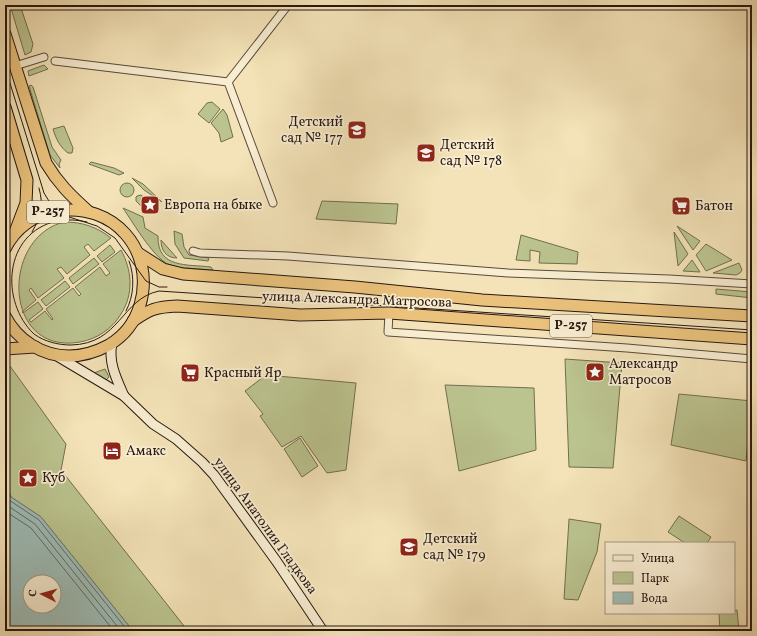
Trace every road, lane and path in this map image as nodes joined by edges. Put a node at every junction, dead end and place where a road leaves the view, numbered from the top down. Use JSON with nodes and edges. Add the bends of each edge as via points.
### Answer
{"nodes":[{"id":1,"x":288,"y":5,"type":"edge"},
{"id":2,"x":5,"y":34,"type":"edge"},
{"id":3,"x":44,"y":57,"type":"dead end"},
{"id":4,"x":55,"y":61,"type":"dead end"},
{"id":5,"x":15,"y":66,"type":"junction"},
{"id":6,"x":228,"y":82,"type":"junction"},
{"id":7,"x":5,"y":107,"type":"edge"},
{"id":8,"x":273,"y":203,"type":"dead end"},
{"id":9,"x":88,"y":211,"type":"junction"},
{"id":10,"x":14,"y":234,"type":"junction"},
{"id":11,"x":5,"y":249,"type":"edge"},
{"id":12,"x":193,"y":251,"type":"dead end"},
{"id":13,"x":138,"y":253,"type":"junction"},
{"id":14,"x":752,"y":284,"type":"edge"},
{"id":15,"x":390,"y":313,"type":"junction"},
{"id":16,"x":5,"y":316,"type":"edge"},
{"id":17,"x":752,"y":316,"type":"edge"},
{"id":18,"x":133,"y":321,"type":"junction"},
{"id":19,"x":752,"y":339,"type":"edge"},
{"id":20,"x":112,"y":343,"type":"junction"},
{"id":21,"x":35,"y":348,"type":"junction"},
{"id":22,"x":5,"y":349,"type":"edge"},
{"id":23,"x":56,"y":355,"type":"junction"},
{"id":24,"x":752,"y":359,"type":"edge"},
{"id":25,"x":124,"y":396,"type":"junction"},
{"id":26,"x":323,"y":631,"type":"edge"}],
"edges":[{"from":1,"to":6,"type":"street"},
{"from":2,"to":5,"type":"highway"},
{"from":3,"to":5,"type":"street"},
{"from":4,"to":6,"type":"street"},
{"from":5,"to":9,"type":"highway","via":[[46,163],[55,179]]},
{"from":6,"to":8,"type":"street"},
{"from":7,"to":10,"type":"highway","via":[[27,180],[26,204]]},
{"from":9,"to":10,"type":"highway","number":"Р-257","via":[[68,209],[48,212],[30,221]]},
{"from":9,"to":13,"type":"highway","number":"Р-257","via":[[102,216],[124,232]]},
{"from":10,"to":11,"type":"highway","number":"Р-257"},
{"from":12,"to":14,"type":"street","via":[[508,273]]},
{"from":13,"to":17,"type":"highway","name":"улица Александра Матросова","number":"Р-257","via":[[163,269],[183,274],[482,300]]},
{"from":13,"to":18,"type":"highway","number":"Р-257","via":[[142,264],[144,288]]},
{"from":15,"to":18,"type":"highway","name":"улица Александра Матросова","number":"Р-257","via":[[300,315],[177,306],[149,310]]},
{"from":15,"to":19,"type":"highway","name":"улица Александра Матросова","number":"Р-257"},
{"from":15,"to":24,"type":"street","via":[[388,332]]},
{"from":16,"to":21,"type":"highway","number":"Р-257","via":[[15,332]]},
{"from":18,"to":20,"type":"highway","number":"Р-257"},
{"from":20,"to":23,"type":"highway","number":"Р-257","via":[[89,354]]},
{"from":20,"to":25,"type":"main road","via":[[111,365]]},
{"from":21,"to":22,"type":"highway"},
{"from":21,"to":23,"type":"highway","number":"Р-257"},
{"from":23,"to":25,"type":"main road"},
{"from":25,"to":26,"type":"main road","name":"улица Анатолия Гладкова","via":[[153,424],[184,446],[214,475]]}]}
